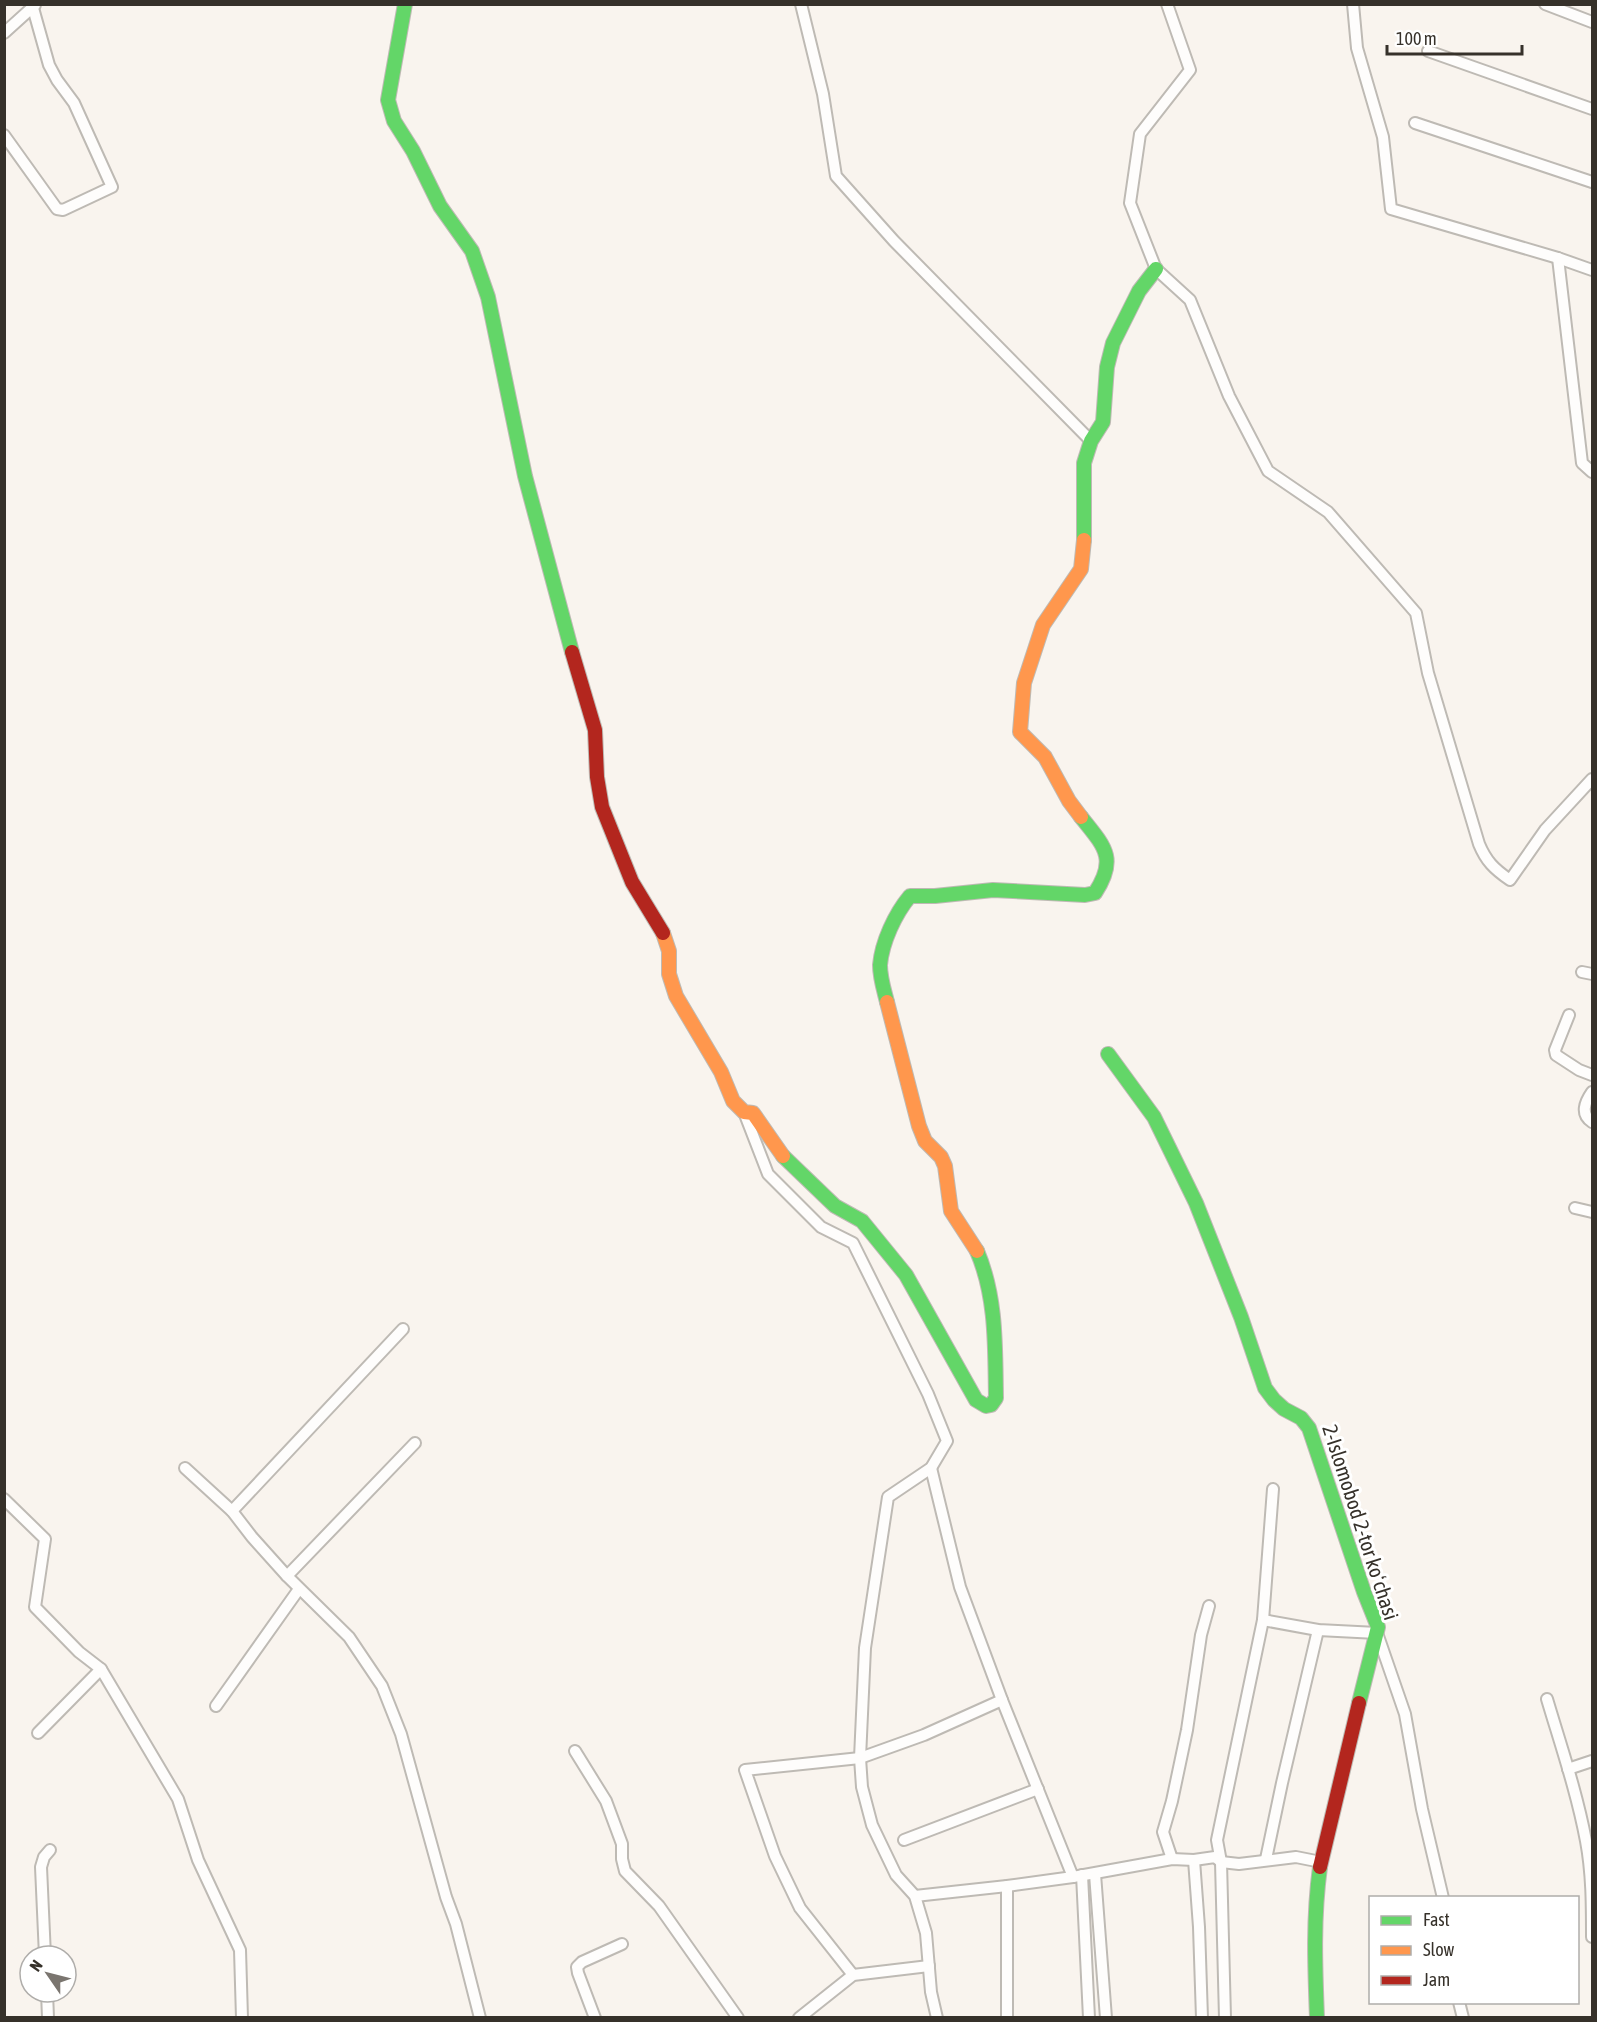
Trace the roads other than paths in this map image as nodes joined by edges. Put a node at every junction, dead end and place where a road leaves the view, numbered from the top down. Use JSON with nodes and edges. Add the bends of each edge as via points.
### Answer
{"nodes":[{"id":1,"x":405,"y":4,"type":"edge"},
{"id":2,"x":801,"y":4,"type":"edge"},
{"id":3,"x":1167,"y":4,"type":"edge"},
{"id":4,"x":1353,"y":4,"type":"edge"},
{"id":5,"x":1545,"y":4,"type":"edge"},
{"id":6,"x":34,"y":6,"type":"edge"},
{"id":7,"x":1593,"y":22,"type":"edge"},
{"id":8,"x":4,"y":33,"type":"edge"},
{"id":9,"x":1428,"y":51,"type":"dead end"},
{"id":10,"x":1593,"y":109,"type":"edge"},
{"id":11,"x":1415,"y":123,"type":"dead end"},
{"id":12,"x":4,"y":135,"type":"edge"},
{"id":13,"x":1593,"y":182,"type":"edge"},
{"id":14,"x":1558,"y":258,"type":"junction"},
{"id":15,"x":1156,"y":269,"type":"junction"},
{"id":16,"x":1593,"y":270,"type":"edge"},
{"id":17,"x":1091,"y":441,"type":"junction"},
{"id":18,"x":1593,"y":472,"type":"edge"},
{"id":19,"x":1593,"y":779,"type":"edge"},
{"id":20,"x":1569,"y":1015,"type":"dead end"},
{"id":21,"x":1108,"y":1054,"type":"dead end"},
{"id":22,"x":1593,"y":1076,"type":"edge"},
{"id":23,"x":1593,"y":1092,"type":"edge"},
{"id":24,"x":744,"y":1112,"type":"junction"},
{"id":25,"x":1593,"y":1122,"type":"edge"},
{"id":26,"x":1575,"y":1208,"type":"dead end"},
{"id":27,"x":1593,"y":1212,"type":"edge"},
{"id":28,"x":403,"y":1329,"type":"dead end"},
{"id":29,"x":415,"y":1443,"type":"dead end"},
{"id":30,"x":185,"y":1468,"type":"dead end"},
{"id":31,"x":931,"y":1468,"type":"junction"},
{"id":32,"x":1273,"y":1489,"type":"dead end"},
{"id":33,"x":4,"y":1499,"type":"edge"},
{"id":34,"x":232,"y":1511,"type":"junction"},
{"id":35,"x":287,"y":1576,"type":"junction"},
{"id":36,"x":299,"y":1588,"type":"junction"},
{"id":37,"x":1209,"y":1606,"type":"dead end"},
{"id":38,"x":1263,"y":1620,"type":"junction"},
{"id":39,"x":1318,"y":1630,"type":"junction"},
{"id":40,"x":1377,"y":1633,"type":"junction"},
{"id":41,"x":101,"y":1669,"type":"junction"},
{"id":42,"x":1547,"y":1699,"type":"dead end"},
{"id":43,"x":1002,"y":1700,"type":"junction"},
{"id":44,"x":216,"y":1706,"type":"dead end"},
{"id":45,"x":38,"y":1733,"type":"dead end"},
{"id":46,"x":575,"y":1751,"type":"dead end"},
{"id":47,"x":860,"y":1758,"type":"junction"},
{"id":48,"x":1593,"y":1761,"type":"edge"},
{"id":49,"x":1568,"y":1769,"type":"junction"},
{"id":50,"x":1038,"y":1789,"type":"junction"},
{"id":51,"x":904,"y":1840,"type":"dead end"},
{"id":52,"x":50,"y":1850,"type":"dead end"},
{"id":53,"x":1172,"y":1859,"type":"junction"},
{"id":54,"x":1266,"y":1859,"type":"junction"},
{"id":55,"x":1194,"y":1860,"type":"junction"},
{"id":56,"x":1221,"y":1862,"type":"junction"},
{"id":57,"x":1321,"y":1862,"type":"junction"},
{"id":58,"x":1095,"y":1874,"type":"junction"},
{"id":59,"x":1078,"y":1876,"type":"junction"},
{"id":60,"x":1008,"y":1887,"type":"junction"},
{"id":61,"x":915,"y":1896,"type":"junction"},
{"id":62,"x":1443,"y":1896,"type":"edge"},
{"id":63,"x":1593,"y":1937,"type":"edge"},
{"id":64,"x":44,"y":1944,"type":"edge"},
{"id":65,"x":622,"y":1944,"type":"dead end"},
{"id":66,"x":929,"y":1966,"type":"junction"},
{"id":67,"x":853,"y":1975,"type":"junction"},
{"id":68,"x":242,"y":2018,"type":"edge"},
{"id":69,"x":480,"y":2018,"type":"edge"},
{"id":70,"x":595,"y":2018,"type":"edge"},
{"id":71,"x":738,"y":2018,"type":"edge"},
{"id":72,"x":798,"y":2018,"type":"edge"},
{"id":73,"x":937,"y":2018,"type":"edge"},
{"id":74,"x":1007,"y":2018,"type":"edge"},
{"id":75,"x":1089,"y":2018,"type":"edge"},
{"id":76,"x":1106,"y":2018,"type":"edge"},
{"id":77,"x":1202,"y":2018,"type":"edge"},
{"id":78,"x":1225,"y":2018,"type":"edge"},
{"id":79,"x":1317,"y":2018,"type":"edge"}],
"edges":[{"from":1,"to":24,"type":"street","via":[[388,100],[394,121],[440,206],[472,251],[488,297],[525,476],[595,730],[602,807],[632,882],[666,937],[669,974],[676,996],[721,1072],[733,1101]]},
{"from":2,"to":17,"type":"street","via":[[823,94],[836,176],[894,241]]},
{"from":3,"to":15,"type":"street","via":[[1190,70],[1140,134],[1130,203]]},
{"from":4,"to":14,"type":"street","via":[[1357,48],[1383,137],[1391,209]]},
{"from":5,"to":7,"type":"street"},
{"from":6,"to":8,"type":"street"},
{"from":6,"to":12,"type":"street","via":[[50,65],[74,102],[112,187],[63,210],[57,209]]},
{"from":9,"to":10,"type":"street"},
{"from":11,"to":13,"type":"street"},
{"from":14,"to":16,"type":"street"},
{"from":14,"to":18,"type":"street","via":[[1582,463]]},
{"from":15,"to":17,"type":"street","via":[[1139,291],[1113,343],[1103,422]]},
{"from":15,"to":19,"type":"street","via":[[1190,300],[1229,396],[1268,471],[1328,512],[1416,613],[1428,673],[1479,844],[1493,868],[1510,880],[1545,830]]},
{"from":17,"to":24,"type":"street","via":[[1083,463],[1081,569],[1043,625],[1024,682],[1020,732],[1045,757],[1069,801],[1104,846],[1108,866],[1101,884],[1095,893],[1085,895],[993,890],[910,896],[900,908],[882,951],[880,967],[918,1126],[925,1141],[941,1157],[951,1211],[978,1252],[989,1282],[995,1331],[996,1398],[992,1405],[976,1400],[906,1275],[871,1230],[835,1206],[783,1156],[753,1113]]},
{"from":20,"to":22,"type":"street","via":[[1556,1055]]},
{"from":21,"to":40,"type":"street","name":"2-Islomobod 2-tor koʻchasi","via":[[1154,1118],[1196,1203],[1242,1317],[1265,1388],[1309,1428]]},
{"from":23,"to":25,"type":"street","via":[[1586,1100],[1585,1111],[1587,1119]]},
{"from":24,"to":31,"type":"street","via":[[768,1174],[821,1227],[853,1243],[928,1394],[946,1441]]},
{"from":26,"to":27,"type":"street"},
{"from":28,"to":34,"type":"street"},
{"from":29,"to":35,"type":"street"},
{"from":30,"to":34,"type":"street"},
{"from":31,"to":43,"type":"street","via":[[960,1587]]},
{"from":31,"to":47,"type":"street","via":[[888,1497],[865,1648]]},
{"from":32,"to":38,"type":"street"},
{"from":33,"to":41,"type":"street","via":[[45,1539],[35,1607]]},
{"from":34,"to":35,"type":"street"},
{"from":35,"to":36,"type":"street"},
{"from":36,"to":44,"type":"street"},
{"from":36,"to":69,"type":"street","via":[[349,1637],[382,1686],[400,1734]]},
{"from":37,"to":53,"type":"street","via":[[1187,1730],[1163,1832]]},
{"from":38,"to":39,"type":"street"},
{"from":38,"to":56,"type":"street","via":[[1217,1840]]},
{"from":39,"to":40,"type":"street"},
{"from":39,"to":54,"type":"street"},
{"from":40,"to":57,"type":"street","name":"2-Islomobod 2-tor koʻchasi"},
{"from":40,"to":62,"type":"street","via":[[1405,1714]]},
{"from":41,"to":45,"type":"street"},
{"from":41,"to":68,"type":"street","via":[[178,1799],[198,1860],[238,1945]]},
{"from":42,"to":49,"type":"street"},
{"from":43,"to":47,"type":"street"},
{"from":43,"to":50,"type":"street"},
{"from":46,"to":71,"type":"street","via":[[606,1802],[622,1844],[625,1871],[659,1906]]},
{"from":47,"to":61,"type":"street","via":[[862,1787],[872,1825],[896,1875]]},
{"from":47,"to":67,"type":"street","via":[[745,1770],[775,1856],[800,1908]]},
{"from":48,"to":49,"type":"street"},
{"from":49,"to":63,"type":"street","via":[[1586,1842]]},
{"from":50,"to":51,"type":"street"},
{"from":50,"to":59,"type":"street"},
{"from":52,"to":64,"type":"street","via":[[41,1867]]},
{"from":53,"to":55,"type":"street"},
{"from":53,"to":58,"type":"street"},
{"from":54,"to":56,"type":"street","via":[[1239,1864]]},
{"from":54,"to":57,"type":"street","via":[[1296,1857]]},
{"from":55,"to":56,"type":"street","via":[[1215,1857]]},
{"from":55,"to":77,"type":"street"},
{"from":56,"to":78,"type":"street"},
{"from":57,"to":79,"type":"street","name":"2-Islomobod 2-tor koʻchasi","via":[[1314,1940]]},
{"from":58,"to":59,"type":"street"},
{"from":58,"to":76,"type":"street"},
{"from":59,"to":60,"type":"street"},
{"from":59,"to":75,"type":"street"},
{"from":60,"to":61,"type":"street"},
{"from":60,"to":74,"type":"street"},
{"from":61,"to":66,"type":"street","via":[[927,1933]]},
{"from":65,"to":70,"type":"street","via":[[577,1967]]},
{"from":66,"to":67,"type":"street"},
{"from":66,"to":73,"type":"street"},
{"from":67,"to":72,"type":"street"}]}
